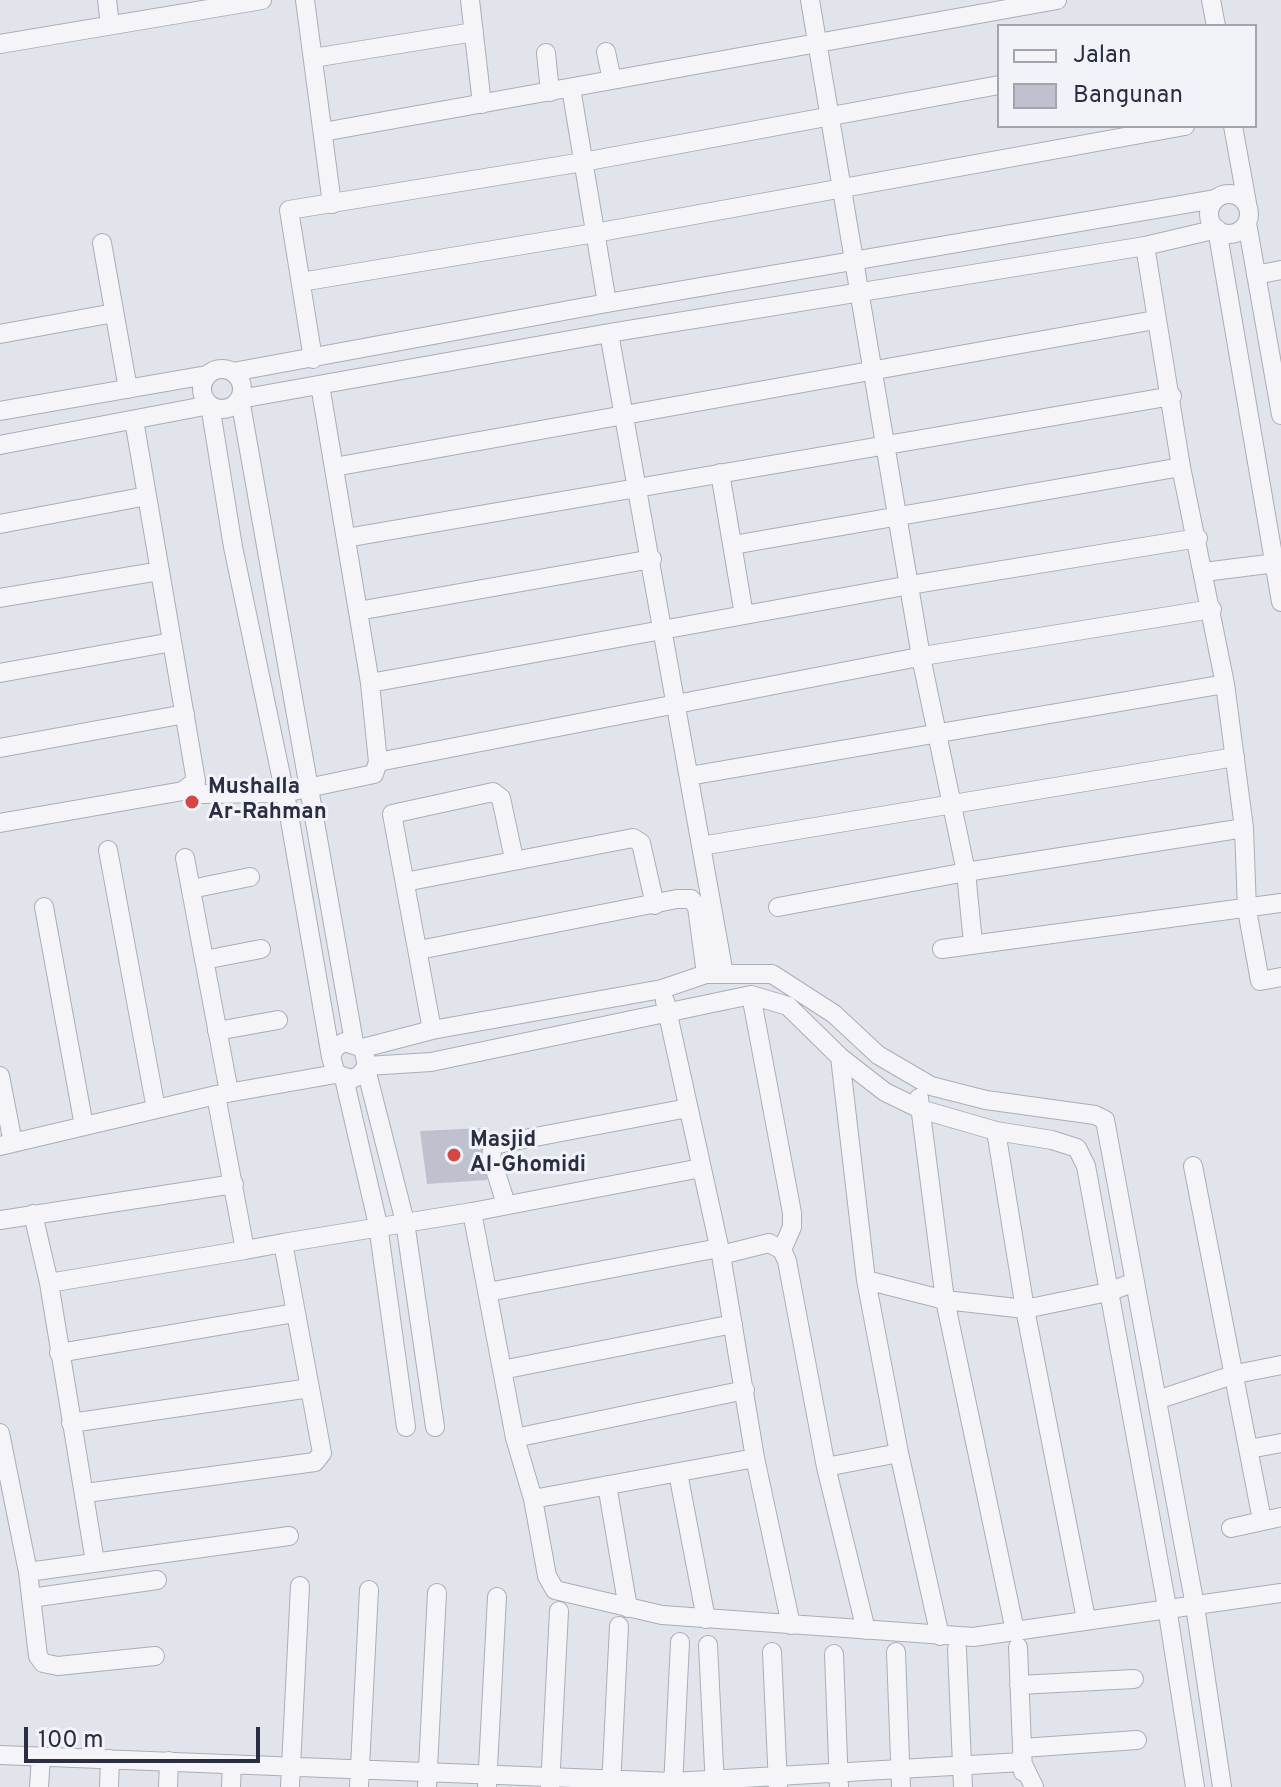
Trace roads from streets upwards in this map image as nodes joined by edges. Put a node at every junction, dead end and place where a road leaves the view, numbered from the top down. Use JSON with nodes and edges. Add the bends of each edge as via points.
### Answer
{"nodes":[{"id":1,"x":107,"y":0,"type":"edge"},
{"id":2,"x":262,"y":0,"type":"edge"},
{"id":3,"x":305,"y":0,"type":"edge"},
{"id":4,"x":470,"y":0,"type":"edge"},
{"id":5,"x":810,"y":0,"type":"edge"},
{"id":6,"x":1057,"y":0,"type":"edge"},
{"id":7,"x":1211,"y":0,"type":"edge"},
{"id":8,"x":233,"y":2,"type":"edge"},
{"id":9,"x":172,"y":7,"type":"edge"},
{"id":10,"x":1216,"y":24,"type":"edge"},
{"id":11,"x":110,"y":25,"type":"junction"},
{"id":12,"x":474,"y":32,"type":"junction"},
{"id":13,"x":818,"y":42,"type":"junction"},
{"id":14,"x":0,"y":44,"type":"edge"},
{"id":15,"x":669,"y":50,"type":"dead end"},
{"id":16,"x":606,"y":52,"type":"dead end"},
{"id":17,"x":546,"y":53,"type":"dead end"},
{"id":18,"x":313,"y":58,"type":"junction"},
{"id":19,"x":672,"y":69,"type":"junction"},
{"id":20,"x":612,"y":80,"type":"junction"},
{"id":21,"x":997,"y":85,"type":"edge"},
{"id":22,"x":571,"y":88,"type":"junction"},
{"id":23,"x":550,"y":92,"type":"junction"},
{"id":24,"x":482,"y":104,"type":"junction"},
{"id":25,"x":831,"y":115,"type":"junction"},
{"id":26,"x":1174,"y":128,"type":"edge"},
{"id":27,"x":1233,"y":128,"type":"edge"},
{"id":28,"x":323,"y":132,"type":"junction"},
{"id":29,"x":583,"y":162,"type":"junction"},
{"id":30,"x":844,"y":186,"type":"junction"},
{"id":31,"x":1215,"y":199,"type":"junction"},
{"id":32,"x":1247,"y":203,"type":"junction"},
{"id":33,"x":332,"y":204,"type":"junction"},
{"id":34,"x":1247,"y":223,"type":"junction"},
{"id":35,"x":1217,"y":229,"type":"junction"},
{"id":36,"x":595,"y":233,"type":"junction"},
{"id":37,"x":102,"y":243,"type":"dead end"},
{"id":38,"x":1145,"y":246,"type":"junction"},
{"id":39,"x":854,"y":262,"type":"junction"},
{"id":40,"x":1281,"y":270,"type":"edge"},
{"id":41,"x":1256,"y":275,"type":"junction"},
{"id":42,"x":301,"y":282,"type":"junction"},
{"id":43,"x":860,"y":295,"type":"junction"},
{"id":44,"x":607,"y":303,"type":"junction"},
{"id":45,"x":114,"y":313,"type":"junction"},
{"id":46,"x":1155,"y":320,"type":"junction"},
{"id":47,"x":609,"y":333,"type":"junction"},
{"id":48,"x":0,"y":334,"type":"edge"},
{"id":49,"x":342,"y":353,"type":"junction"},
{"id":50,"x":313,"y":359,"type":"junction"},
{"id":51,"x":1273,"y":369,"type":"junction"},
{"id":52,"x":233,"y":372,"type":"junction"},
{"id":53,"x":875,"y":372,"type":"junction"},
{"id":54,"x":207,"y":375,"type":"junction"},
{"id":55,"x":1244,"y":375,"type":"junction"},
{"id":56,"x":347,"y":380,"type":"junction"},
{"id":57,"x":320,"y":385,"type":"junction"},
{"id":58,"x":128,"y":389,"type":"junction"},
{"id":59,"x":1172,"y":396,"type":"junction"},
{"id":60,"x":240,"y":399,"type":"junction"},
{"id":61,"x":210,"y":405,"type":"junction"},
{"id":62,"x":0,"y":411,"type":"edge"},
{"id":63,"x":1281,"y":415,"type":"edge"},
{"id":64,"x":626,"y":416,"type":"junction"},
{"id":65,"x":134,"y":420,"type":"junction"},
{"id":66,"x":0,"y":445,"type":"edge"},
{"id":67,"x":885,"y":446,"type":"junction"},
{"id":68,"x":334,"y":467,"type":"junction"},
{"id":69,"x":1181,"y":467,"type":"junction"},
{"id":70,"x":720,"y":473,"type":"junction"},
{"id":71,"x":639,"y":487,"type":"junction"},
{"id":72,"x":147,"y":496,"type":"junction"},
{"id":73,"x":899,"y":517,"type":"junction"},
{"id":74,"x":0,"y":524,"type":"edge"},
{"id":75,"x":346,"y":538,"type":"junction"},
{"id":76,"x":1198,"y":538,"type":"junction"},
{"id":77,"x":265,"y":542,"type":"junction"},
{"id":78,"x":733,"y":545,"type":"junction"},
{"id":79,"x":233,"y":547,"type":"junction"},
{"id":80,"x":652,"y":559,"type":"junction"},
{"id":81,"x":1276,"y":563,"type":"junction"},
{"id":82,"x":160,"y":571,"type":"junction"},
{"id":83,"x":1204,"y":572,"type":"junction"},
{"id":84,"x":910,"y":585,"type":"junction"},
{"id":85,"x":0,"y":598,"type":"edge"},
{"id":86,"x":1281,"y":599,"type":"edge"},
{"id":87,"x":1212,"y":609,"type":"junction"},
{"id":88,"x":358,"y":611,"type":"junction"},
{"id":89,"x":744,"y":615,"type":"junction"},
{"id":90,"x":664,"y":630,"type":"junction"},
{"id":91,"x":172,"y":642,"type":"junction"},
{"id":92,"x":921,"y":657,"type":"junction"},
{"id":93,"x":0,"y":673,"type":"edge"},
{"id":94,"x":370,"y":683,"type":"junction"},
{"id":95,"x":1225,"y":684,"type":"junction"},
{"id":96,"x":677,"y":702,"type":"junction"},
{"id":97,"x":185,"y":714,"type":"junction"},
{"id":98,"x":937,"y":731,"type":"junction"},
{"id":99,"x":0,"y":748,"type":"edge"},
{"id":100,"x":1235,"y":757,"type":"junction"},
{"id":101,"x":378,"y":762,"type":"junction"},
{"id":102,"x":689,"y":776,"type":"junction"},
{"id":103,"x":191,"y":787,"type":"junction"},
{"id":104,"x":311,"y":796,"type":"junction"},
{"id":105,"x":286,"y":801,"type":"junction"},
{"id":106,"x":953,"y":802,"type":"junction"},
{"id":107,"x":0,"y":823,"type":"edge"},
{"id":108,"x":1244,"y":828,"type":"junction"},
{"id":109,"x":701,"y":846,"type":"junction"},
{"id":110,"x":108,"y":850,"type":"dead end"},
{"id":111,"x":185,"y":858,"type":"dead end"},
{"id":112,"x":514,"y":859,"type":"junction"},
{"id":113,"x":966,"y":872,"type":"junction"},
{"id":114,"x":250,"y":877,"type":"dead end"},
{"id":115,"x":405,"y":882,"type":"junction"},
{"id":116,"x":191,"y":889,"type":"junction"},
{"id":117,"x":1281,"y":903,"type":"edge"},
{"id":118,"x":655,"y":905,"type":"junction"},
{"id":119,"x":44,"y":907,"type":"dead end"},
{"id":120,"x":778,"y":907,"type":"dead end"},
{"id":121,"x":1247,"y":910,"type":"junction"},
{"id":122,"x":973,"y":943,"type":"junction"},
{"id":123,"x":261,"y":949,"type":"dead end"},
{"id":124,"x":942,"y":949,"type":"dead end"},
{"id":125,"x":419,"y":950,"type":"junction"},
{"id":126,"x":204,"y":960,"type":"junction"},
{"id":127,"x":715,"y":974,"type":"junction"},
{"id":128,"x":1281,"y":977,"type":"edge"},
{"id":129,"x":662,"y":989,"type":"junction"},
{"id":130,"x":751,"y":995,"type":"junction"},
{"id":131,"x":667,"y":1010,"type":"junction"},
{"id":132,"x":278,"y":1020,"type":"dead end"},
{"id":133,"x":432,"y":1030,"type":"junction"},
{"id":134,"x":217,"y":1031,"type":"junction"},
{"id":135,"x":362,"y":1056,"type":"junction"},
{"id":136,"x":840,"y":1057,"type":"junction"},
{"id":137,"x":337,"y":1069,"type":"junction"},
{"id":138,"x":0,"y":1076,"type":"edge"},
{"id":139,"x":918,"y":1079,"type":"junction"},
{"id":140,"x":222,"y":1094,"type":"junction"},
{"id":141,"x":688,"y":1108,"type":"junction"},
{"id":142,"x":156,"y":1109,"type":"junction"},
{"id":143,"x":920,"y":1109,"type":"junction"},
{"id":144,"x":84,"y":1126,"type":"junction"},
{"id":145,"x":996,"y":1131,"type":"junction"},
{"id":146,"x":6,"y":1144,"type":"edge"},
{"id":147,"x":391,"y":1166,"type":"junction"},
{"id":148,"x":1193,"y":1166,"type":"dead end"},
{"id":149,"x":701,"y":1168,"type":"junction"},
{"id":150,"x":366,"y":1172,"type":"junction"},
{"id":151,"x":234,"y":1184,"type":"junction"},
{"id":152,"x":506,"y":1204,"type":"junction"},
{"id":153,"x":472,"y":1212,"type":"junction"},
{"id":154,"x":33,"y":1214,"type":"junction"},
{"id":155,"x":0,"y":1220,"type":"edge"},
{"id":156,"x":405,"y":1222,"type":"junction"},
{"id":157,"x":378,"y":1225,"type":"junction"},
{"id":158,"x":283,"y":1243,"type":"junction"},
{"id":159,"x":245,"y":1250,"type":"junction"},
{"id":160,"x":782,"y":1250,"type":"junction"},
{"id":161,"x":720,"y":1252,"type":"junction"},
{"id":162,"x":866,"y":1280,"type":"junction"},
{"id":163,"x":1135,"y":1282,"type":"junction"},
{"id":164,"x":49,"y":1283,"type":"junction"},
{"id":165,"x":488,"y":1292,"type":"junction"},
{"id":166,"x":1108,"y":1292,"type":"junction"},
{"id":167,"x":945,"y":1300,"type":"junction"},
{"id":168,"x":1025,"y":1309,"type":"junction"},
{"id":169,"x":295,"y":1313,"type":"junction"},
{"id":170,"x":733,"y":1324,"type":"junction"},
{"id":171,"x":59,"y":1353,"type":"junction"},
{"id":172,"x":1281,"y":1365,"type":"edge"},
{"id":173,"x":502,"y":1370,"type":"junction"},
{"id":174,"x":1236,"y":1374,"type":"junction"},
{"id":175,"x":310,"y":1388,"type":"junction"},
{"id":176,"x":745,"y":1390,"type":"junction"},
{"id":177,"x":1157,"y":1400,"type":"junction"},
{"id":178,"x":71,"y":1423,"type":"junction"},
{"id":179,"x":406,"y":1427,"type":"dead end"},
{"id":180,"x":435,"y":1427,"type":"dead end"},
{"id":181,"x":0,"y":1433,"type":"edge"},
{"id":182,"x":515,"y":1438,"type":"junction"},
{"id":183,"x":1281,"y":1443,"type":"edge"},
{"id":184,"x":1249,"y":1449,"type":"junction"},
{"id":185,"x":899,"y":1453,"type":"junction"},
{"id":186,"x":755,"y":1458,"type":"junction"},
{"id":187,"x":826,"y":1467,"type":"junction"},
{"id":188,"x":678,"y":1473,"type":"junction"},
{"id":189,"x":607,"y":1485,"type":"junction"},
{"id":190,"x":86,"y":1493,"type":"junction"},
{"id":191,"x":533,"y":1499,"type":"junction"},
{"id":192,"x":1272,"y":1518,"type":"edge"},
{"id":193,"x":1231,"y":1528,"type":"dead end"},
{"id":194,"x":289,"y":1536,"type":"dead end"},
{"id":195,"x":95,"y":1562,"type":"junction"},
{"id":196,"x":28,"y":1572,"type":"junction"},
{"id":197,"x":157,"y":1580,"type":"dead end"},
{"id":198,"x":300,"y":1586,"type":"dead end"},
{"id":199,"x":369,"y":1590,"type":"dead end"},
{"id":200,"x":437,"y":1593,"type":"dead end"},
{"id":201,"x":1281,"y":1593,"type":"edge"},
{"id":202,"x":497,"y":1597,"type":"dead end"},
{"id":203,"x":31,"y":1598,"type":"junction"},
{"id":204,"x":1195,"y":1606,"type":"junction"},
{"id":205,"x":1167,"y":1607,"type":"junction"},
{"id":206,"x":628,"y":1608,"type":"junction"},
{"id":207,"x":559,"y":1611,"type":"dead end"},
{"id":208,"x":706,"y":1619,"type":"junction"},
{"id":209,"x":1086,"y":1619,"type":"junction"},
{"id":210,"x":791,"y":1625,"type":"junction"},
{"id":211,"x":619,"y":1626,"type":"dead end"},
{"id":212,"x":866,"y":1630,"type":"junction"},
{"id":213,"x":940,"y":1636,"type":"junction"},
{"id":214,"x":1016,"y":1639,"type":"junction"},
{"id":215,"x":680,"y":1642,"type":"dead end"},
{"id":216,"x":708,"y":1645,"type":"dead end"},
{"id":217,"x":957,"y":1649,"type":"dead end"},
{"id":218,"x":772,"y":1652,"type":"dead end"},
{"id":219,"x":896,"y":1652,"type":"dead end"},
{"id":220,"x":834,"y":1654,"type":"dead end"},
{"id":221,"x":155,"y":1656,"type":"dead end"},
{"id":222,"x":1134,"y":1679,"type":"dead end"},
{"id":223,"x":1019,"y":1685,"type":"junction"},
{"id":224,"x":1137,"y":1740,"type":"dead end"},
{"id":225,"x":0,"y":1755,"type":"edge"},
{"id":226,"x":1022,"y":1755,"type":"junction"},
{"id":227,"x":41,"y":1756,"type":"junction"},
{"id":228,"x":110,"y":1759,"type":"junction"},
{"id":229,"x":169,"y":1761,"type":"junction"},
{"id":230,"x":232,"y":1764,"type":"junction"},
{"id":231,"x":291,"y":1766,"type":"junction"},
{"id":232,"x":962,"y":1766,"type":"junction"},
{"id":233,"x":360,"y":1778,"type":"edge"},
{"id":234,"x":901,"y":1778,"type":"edge"},
{"id":235,"x":428,"y":1779,"type":"edge"},
{"id":236,"x":839,"y":1780,"type":"edge"},
{"id":237,"x":488,"y":1781,"type":"edge"},
{"id":238,"x":550,"y":1782,"type":"edge"},
{"id":239,"x":778,"y":1782,"type":"edge"},
{"id":240,"x":611,"y":1783,"type":"edge"},
{"id":241,"x":715,"y":1784,"type":"edge"},
{"id":242,"x":673,"y":1785,"type":"edge"},
{"id":243,"x":39,"y":1787,"type":"edge"},
{"id":244,"x":109,"y":1787,"type":"edge"},
{"id":245,"x":168,"y":1787,"type":"edge"},
{"id":246,"x":231,"y":1787,"type":"edge"},
{"id":247,"x":290,"y":1787,"type":"edge"},
{"id":248,"x":963,"y":1787,"type":"edge"},
{"id":249,"x":1023,"y":1787,"type":"edge"},
{"id":250,"x":1034,"y":1787,"type":"edge"},
{"id":251,"x":1195,"y":1787,"type":"edge"},
{"id":252,"x":1222,"y":1787,"type":"edge"}],
"edges":[{"from":1,"to":11,"type":"street"},
{"from":2,"to":8,"type":"street"},
{"from":3,"to":18,"type":"street"},
{"from":4,"to":12,"type":"street"},
{"from":5,"to":13,"type":"street"},
{"from":6,"to":13,"type":"street"},
{"from":7,"to":10,"type":"street"},
{"from":8,"to":9,"type":"street"},
{"from":9,"to":11,"type":"street"},
{"from":11,"to":14,"type":"street"},
{"from":12,"to":18,"type":"street"},
{"from":12,"to":24,"type":"street"},
{"from":13,"to":19,"type":"street"},
{"from":13,"to":25,"type":"street"},
{"from":15,"to":19,"type":"street"},
{"from":16,"to":20,"type":"street"},
{"from":17,"to":23,"type":"street"},
{"from":18,"to":28,"type":"street"},
{"from":19,"to":20,"type":"street"},
{"from":20,"to":22,"type":"street"},
{"from":21,"to":25,"type":"street"},
{"from":22,"to":23,"type":"street"},
{"from":22,"to":29,"type":"street"},
{"from":23,"to":24,"type":"street"},
{"from":24,"to":28,"type":"street"},
{"from":25,"to":29,"type":"street"},
{"from":25,"to":30,"type":"street"},
{"from":26,"to":30,"type":"street"},
{"from":27,"to":32,"type":"street"},
{"from":28,"to":33,"type":"street"},
{"from":29,"to":33,"type":"street"},
{"from":29,"to":36,"type":"street"},
{"from":30,"to":36,"type":"street"},
{"from":30,"to":39,"type":"street"},
{"from":31,"to":32,"type":"street","via":[[1228,194]]},
{"from":31,"to":35,"type":"street","via":[[1209,211]]},
{"from":31,"to":39,"type":"street"},
{"from":32,"to":34,"type":"street"},
{"from":33,"to":42,"type":"street","via":[[289,210]]},
{"from":34,"to":35,"type":"street","via":[[1236,232]]},
{"from":34,"to":41,"type":"street"},
{"from":35,"to":38,"type":"street"},
{"from":35,"to":55,"type":"street"},
{"from":36,"to":42,"type":"street"},
{"from":36,"to":44,"type":"street"},
{"from":37,"to":45,"type":"street"},
{"from":38,"to":43,"type":"street"},
{"from":38,"to":46,"type":"street"},
{"from":39,"to":43,"type":"street"},
{"from":39,"to":44,"type":"street"},
{"from":40,"to":41,"type":"street"},
{"from":41,"to":51,"type":"street"},
{"from":42,"to":50,"type":"street"},
{"from":43,"to":47,"type":"street"},
{"from":43,"to":53,"type":"street"},
{"from":44,"to":49,"type":"street"},
{"from":45,"to":48,"type":"street"},
{"from":45,"to":58,"type":"street"},
{"from":46,"to":53,"type":"street"},
{"from":46,"to":59,"type":"street"},
{"from":47,"to":56,"type":"street"},
{"from":47,"to":64,"type":"street"},
{"from":49,"to":50,"type":"street"},
{"from":49,"to":56,"type":"street"},
{"from":50,"to":52,"type":"street"},
{"from":51,"to":55,"type":"street"},
{"from":51,"to":63,"type":"street"},
{"from":52,"to":54,"type":"street","via":[[219,369]]},
{"from":52,"to":60,"type":"street","via":[[242,384]]},
{"from":53,"to":64,"type":"street"},
{"from":53,"to":67,"type":"street"},
{"from":54,"to":58,"type":"street"},
{"from":54,"to":61,"type":"street","via":[[202,389]]},
{"from":55,"to":81,"type":"street"},
{"from":56,"to":57,"type":"street"},
{"from":57,"to":60,"type":"street"},
{"from":57,"to":68,"type":"street"},
{"from":58,"to":62,"type":"street"},
{"from":59,"to":67,"type":"street"},
{"from":59,"to":69,"type":"street"},
{"from":60,"to":61,"type":"street","via":[[228,408]]},
{"from":60,"to":77,"type":"street"},
{"from":61,"to":65,"type":"street"},
{"from":61,"to":79,"type":"street"},
{"from":64,"to":68,"type":"street"},
{"from":64,"to":71,"type":"street"},
{"from":65,"to":66,"type":"street"},
{"from":65,"to":72,"type":"street"},
{"from":67,"to":70,"type":"street"},
{"from":67,"to":73,"type":"street"},
{"from":68,"to":75,"type":"street"},
{"from":69,"to":73,"type":"street"},
{"from":69,"to":76,"type":"street"},
{"from":70,"to":71,"type":"street"},
{"from":70,"to":78,"type":"street"},
{"from":71,"to":75,"type":"street"},
{"from":71,"to":80,"type":"street"},
{"from":72,"to":74,"type":"street"},
{"from":72,"to":82,"type":"street"},
{"from":73,"to":78,"type":"street"},
{"from":73,"to":84,"type":"street"},
{"from":75,"to":88,"type":"street"},
{"from":76,"to":83,"type":"street"},
{"from":76,"to":84,"type":"street"},
{"from":77,"to":79,"type":"street"},
{"from":77,"to":104,"type":"street"},
{"from":78,"to":89,"type":"street"},
{"from":79,"to":105,"type":"street"},
{"from":80,"to":88,"type":"street"},
{"from":80,"to":90,"type":"street"},
{"from":81,"to":83,"type":"street"},
{"from":81,"to":86,"type":"street"},
{"from":82,"to":85,"type":"street"},
{"from":82,"to":91,"type":"street"},
{"from":83,"to":87,"type":"street"},
{"from":84,"to":89,"type":"street"},
{"from":84,"to":92,"type":"street"},
{"from":87,"to":92,"type":"street"},
{"from":87,"to":95,"type":"street"},
{"from":88,"to":94,"type":"street"},
{"from":89,"to":90,"type":"street"},
{"from":90,"to":94,"type":"street"},
{"from":90,"to":96,"type":"street"},
{"from":91,"to":93,"type":"street"},
{"from":91,"to":97,"type":"street"},
{"from":92,"to":96,"type":"street"},
{"from":92,"to":98,"type":"street"},
{"from":94,"to":101,"type":"street"},
{"from":95,"to":98,"type":"street"},
{"from":95,"to":100,"type":"street"},
{"from":96,"to":101,"type":"street"},
{"from":96,"to":102,"type":"street"},
{"from":97,"to":99,"type":"street"},
{"from":97,"to":103,"type":"street","via":[[196,781]]},
{"from":98,"to":102,"type":"street"},
{"from":98,"to":106,"type":"street"},
{"from":100,"to":106,"type":"street"},
{"from":100,"to":108,"type":"street"},
{"from":101,"to":104,"type":"street","via":[[374,774]]},
{"from":102,"to":109,"type":"street"},
{"from":103,"to":105,"type":"street","via":[[203,794]]},
{"from":103,"to":107,"type":"street"},
{"from":104,"to":105,"type":"street"},
{"from":104,"to":135,"type":"street"},
{"from":105,"to":137,"type":"street"},
{"from":106,"to":109,"type":"street"},
{"from":106,"to":113,"type":"street"},
{"from":108,"to":113,"type":"street"},
{"from":108,"to":121,"type":"street"},
{"from":109,"to":127,"type":"street"},
{"from":110,"to":142,"type":"street"},
{"from":111,"to":116,"type":"street"},
{"from":112,"to":115,"type":"street"},
{"from":112,"to":115,"type":"street","via":[[498,794],[433,802],[392,814]]},
{"from":112,"to":118,"type":"street","via":[[638,839]]},
{"from":113,"to":120,"type":"street"},
{"from":113,"to":122,"type":"street"},
{"from":114,"to":116,"type":"street"},
{"from":115,"to":125,"type":"street"},
{"from":116,"to":126,"type":"street"},
{"from":117,"to":121,"type":"street"},
{"from":118,"to":125,"type":"street"},
{"from":118,"to":127,"type":"street","via":[[677,899],[695,903]]},
{"from":119,"to":144,"type":"street"},
{"from":121,"to":122,"type":"street"},
{"from":121,"to":128,"type":"street","via":[[1260,981]]},
{"from":122,"to":124,"type":"street"},
{"from":123,"to":126,"type":"street"},
{"from":125,"to":133,"type":"street"},
{"from":126,"to":134,"type":"street"},
{"from":127,"to":129,"type":"street"},
{"from":127,"to":139,"type":"street","via":[[772,974]]},
{"from":129,"to":131,"type":"street"},
{"from":129,"to":133,"type":"street"},
{"from":130,"to":131,"type":"street"},
{"from":130,"to":136,"type":"street","via":[[788,1006]]},
{"from":130,"to":160,"type":"street","via":[[792,1213]]},
{"from":131,"to":135,"type":"street","via":[[431,1062]]},
{"from":131,"to":141,"type":"street"},
{"from":132,"to":134,"type":"street"},
{"from":133,"to":135,"type":"street"},
{"from":134,"to":140,"type":"street"},
{"from":135,"to":137,"type":"street","via":[[352,1079]]},
{"from":135,"to":137,"type":"street","via":[[344,1042],[335,1048]]},
{"from":135,"to":147,"type":"street"},
{"from":136,"to":143,"type":"street","via":[[885,1092]]},
{"from":136,"to":162,"type":"street"},
{"from":137,"to":140,"type":"street"},
{"from":137,"to":150,"type":"street"},
{"from":138,"to":146,"type":"street"},
{"from":139,"to":143,"type":"street"},
{"from":139,"to":163,"type":"street","via":[[986,1100],[1105,1120]]},
{"from":140,"to":142,"type":"street"},
{"from":140,"to":151,"type":"street"},
{"from":141,"to":149,"type":"street"},
{"from":141,"to":152,"type":"street","via":[[493,1145],[491,1157]]},
{"from":142,"to":144,"type":"street"},
{"from":143,"to":145,"type":"street"},
{"from":143,"to":167,"type":"street"},
{"from":144,"to":146,"type":"street"},
{"from":145,"to":166,"type":"street","via":[[1077,1148],[1086,1166]]},
{"from":145,"to":168,"type":"street"},
{"from":147,"to":150,"type":"street"},
{"from":147,"to":156,"type":"street"},
{"from":148,"to":174,"type":"street"},
{"from":149,"to":152,"type":"street"},
{"from":149,"to":161,"type":"street"},
{"from":150,"to":157,"type":"street"},
{"from":151,"to":154,"type":"street"},
{"from":151,"to":159,"type":"street"},
{"from":152,"to":153,"type":"street"},
{"from":153,"to":156,"type":"street"},
{"from":153,"to":165,"type":"street"},
{"from":154,"to":155,"type":"street"},
{"from":154,"to":164,"type":"street"},
{"from":156,"to":157,"type":"street"},
{"from":156,"to":180,"type":"street"},
{"from":157,"to":158,"type":"street"},
{"from":157,"to":179,"type":"street"},
{"from":158,"to":159,"type":"street"},
{"from":158,"to":169,"type":"street"},
{"from":159,"to":164,"type":"street"},
{"from":160,"to":161,"type":"street","via":[[769,1243]]},
{"from":160,"to":187,"type":"street"},
{"from":161,"to":165,"type":"street"},
{"from":161,"to":170,"type":"street"},
{"from":162,"to":167,"type":"street"},
{"from":162,"to":185,"type":"street"},
{"from":163,"to":166,"type":"street"},
{"from":163,"to":177,"type":"street"},
{"from":164,"to":171,"type":"street"},
{"from":165,"to":173,"type":"street"},
{"from":166,"to":168,"type":"street"},
{"from":166,"to":205,"type":"street"},
{"from":167,"to":168,"type":"street"},
{"from":167,"to":214,"type":"street"},
{"from":168,"to":209,"type":"street"},
{"from":169,"to":171,"type":"street"},
{"from":169,"to":175,"type":"street"},
{"from":170,"to":173,"type":"street"},
{"from":170,"to":176,"type":"street"},
{"from":171,"to":178,"type":"street"},
{"from":172,"to":174,"type":"street"},
{"from":173,"to":182,"type":"street"},
{"from":174,"to":177,"type":"street"},
{"from":174,"to":184,"type":"street"},
{"from":175,"to":178,"type":"street"},
{"from":175,"to":190,"type":"street","via":[[322,1453],[315,1462]]},
{"from":176,"to":182,"type":"street"},
{"from":176,"to":186,"type":"street"},
{"from":177,"to":204,"type":"street"},
{"from":178,"to":190,"type":"street"},
{"from":181,"to":196,"type":"street"},
{"from":182,"to":191,"type":"street"},
{"from":183,"to":184,"type":"street"},
{"from":184,"to":192,"type":"street"},
{"from":185,"to":187,"type":"street"},
{"from":185,"to":213,"type":"street"},
{"from":186,"to":188,"type":"street"},
{"from":186,"to":210,"type":"street"},
{"from":187,"to":212,"type":"street"},
{"from":188,"to":189,"type":"street"},
{"from":188,"to":208,"type":"street"},
{"from":189,"to":191,"type":"street"},
{"from":189,"to":206,"type":"street"},
{"from":190,"to":195,"type":"street"},
{"from":191,"to":206,"type":"street","via":[[550,1585],[562,1594]]},
{"from":192,"to":193,"type":"street"},
{"from":194,"to":195,"type":"street"},
{"from":195,"to":196,"type":"street"},
{"from":196,"to":203,"type":"street"},
{"from":197,"to":203,"type":"street"},
{"from":198,"to":231,"type":"street"},
{"from":199,"to":233,"type":"street"},
{"from":200,"to":235,"type":"street"},
{"from":201,"to":204,"type":"street"},
{"from":202,"to":237,"type":"street"},
{"from":203,"to":221,"type":"street","via":[[38,1656],[48,1665]]},
{"from":204,"to":205,"type":"street"},
{"from":204,"to":252,"type":"street"},
{"from":205,"to":209,"type":"street"},
{"from":205,"to":251,"type":"street"},
{"from":206,"to":208,"type":"street"},
{"from":207,"to":238,"type":"street"},
{"from":208,"to":210,"type":"street"},
{"from":209,"to":214,"type":"street"},
{"from":210,"to":212,"type":"street"},
{"from":211,"to":240,"type":"street"},
{"from":212,"to":213,"type":"street"},
{"from":213,"to":214,"type":"street"},
{"from":214,"to":223,"type":"street"},
{"from":215,"to":242,"type":"street"},
{"from":216,"to":241,"type":"street"},
{"from":217,"to":232,"type":"street"},
{"from":218,"to":239,"type":"street"},
{"from":219,"to":234,"type":"street"},
{"from":220,"to":236,"type":"street"},
{"from":222,"to":223,"type":"street"},
{"from":223,"to":226,"type":"street"},
{"from":224,"to":226,"type":"street"},
{"from":225,"to":227,"type":"street"},
{"from":226,"to":232,"type":"street"},
{"from":226,"to":249,"type":"street"},
{"from":226,"to":250,"type":"street"},
{"from":227,"to":228,"type":"street"},
{"from":227,"to":243,"type":"street"},
{"from":228,"to":229,"type":"street"},
{"from":228,"to":244,"type":"street"},
{"from":229,"to":230,"type":"street"},
{"from":229,"to":245,"type":"street"},
{"from":230,"to":231,"type":"street"},
{"from":230,"to":246,"type":"street"},
{"from":231,"to":233,"type":"street"},
{"from":231,"to":247,"type":"street"},
{"from":232,"to":234,"type":"street"},
{"from":232,"to":248,"type":"street"},
{"from":233,"to":235,"type":"street"},
{"from":234,"to":236,"type":"street"},
{"from":235,"to":237,"type":"street"},
{"from":236,"to":239,"type":"street"},
{"from":237,"to":238,"type":"street"},
{"from":238,"to":240,"type":"street"},
{"from":239,"to":241,"type":"street"},
{"from":240,"to":242,"type":"street"},
{"from":241,"to":242,"type":"street"}]}
